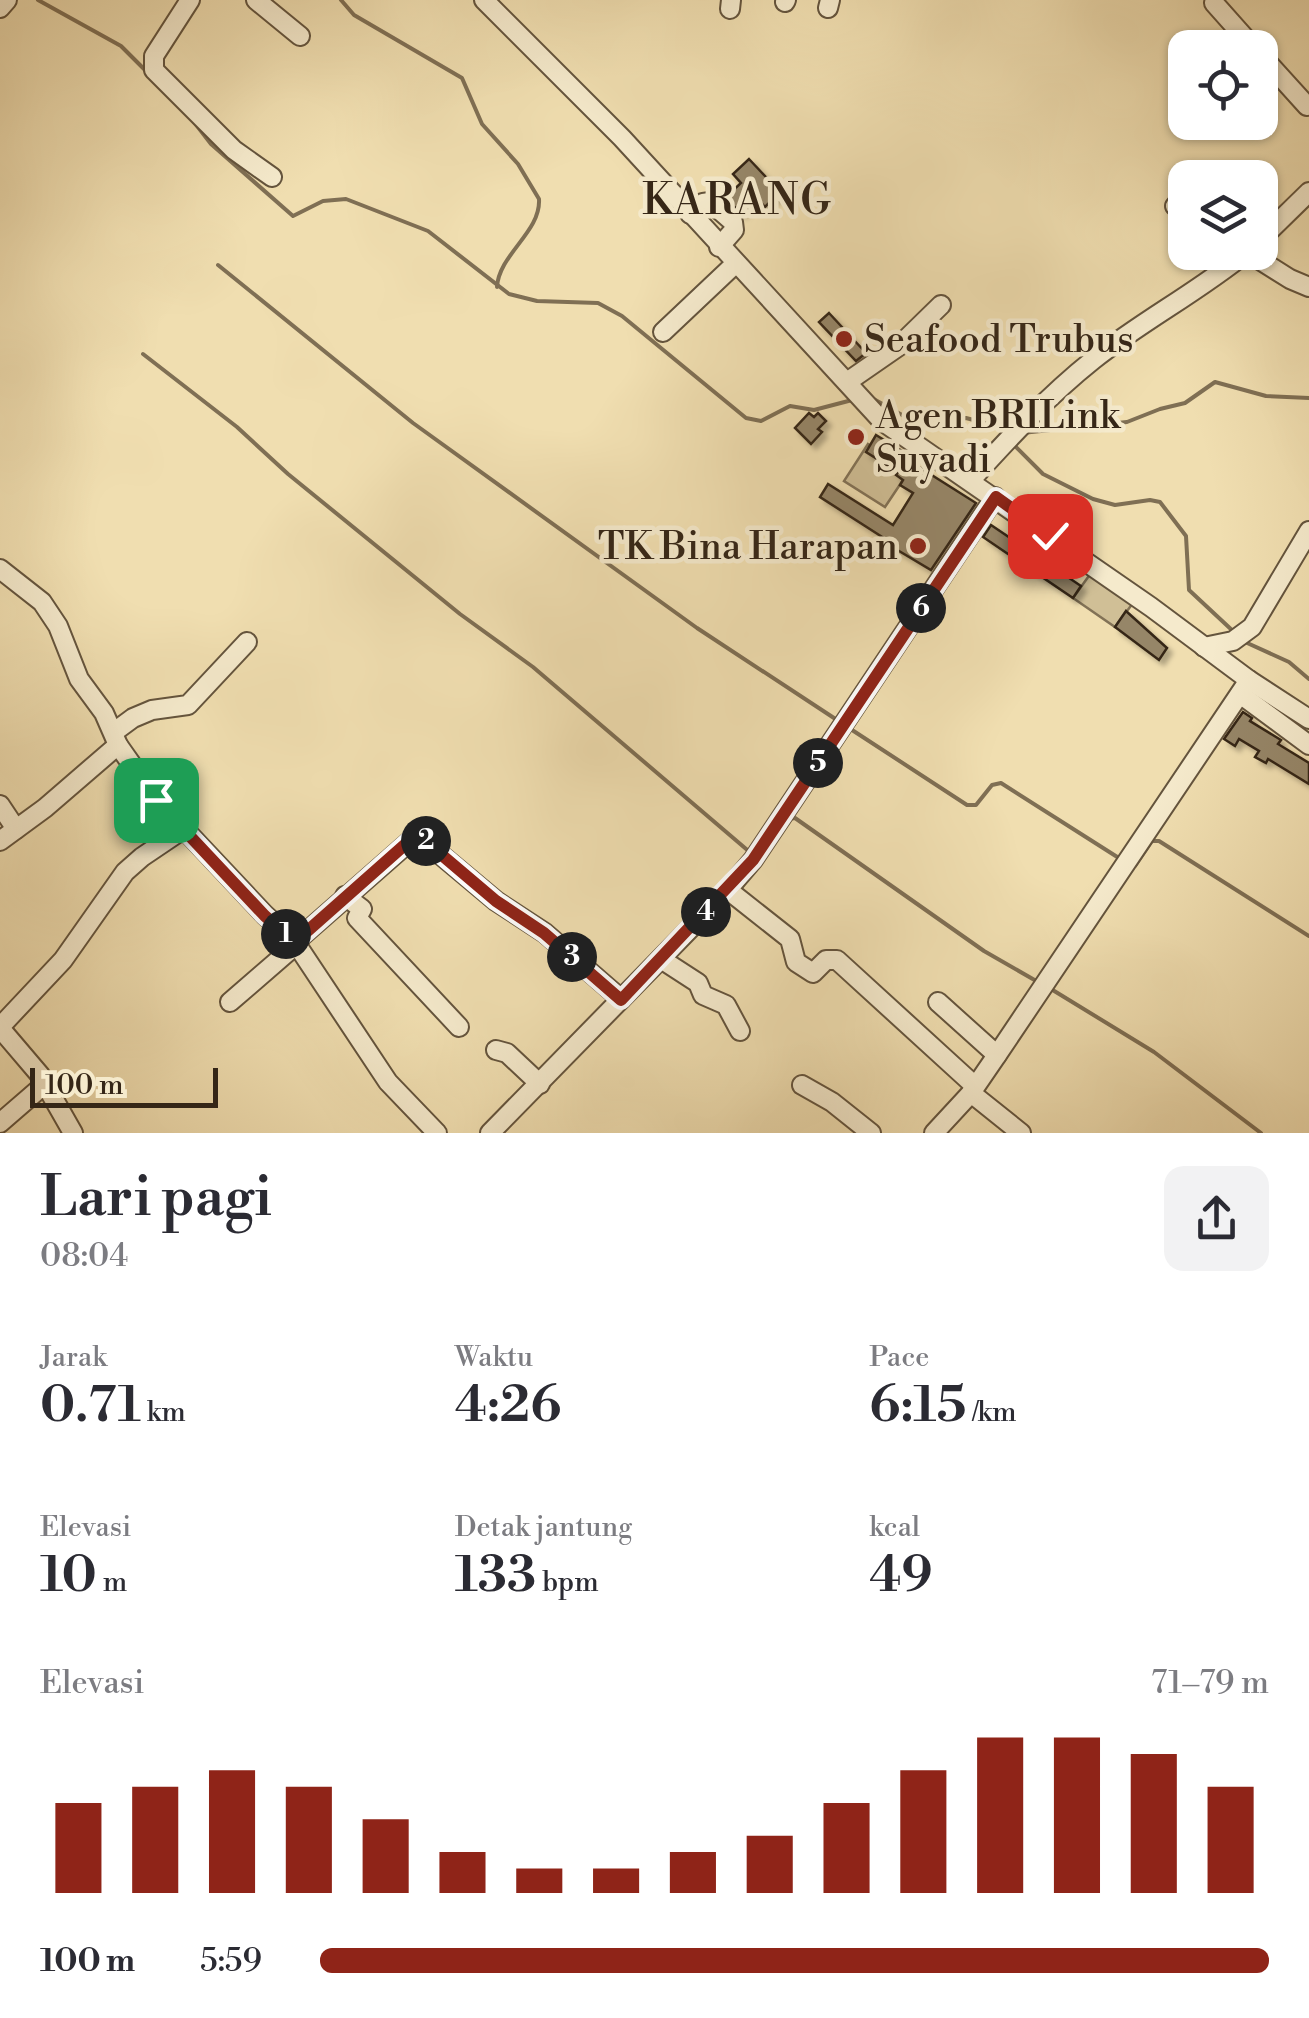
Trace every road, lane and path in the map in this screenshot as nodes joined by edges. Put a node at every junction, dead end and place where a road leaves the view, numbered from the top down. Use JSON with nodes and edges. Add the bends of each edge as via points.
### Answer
{"nodes":[{"id":1,"x":7,"y":0,"type":"edge"},
{"id":2,"x":190,"y":0,"type":"edge"},
{"id":3,"x":256,"y":0,"type":"edge"},
{"id":4,"x":484,"y":0,"type":"edge"},
{"id":5,"x":1214,"y":3,"type":"dead end"},
{"id":6,"x":0,"y":8,"type":"edge"},
{"id":7,"x":1238,"y":30,"type":"edge"},
{"id":8,"x":300,"y":36,"type":"dead end"},
{"id":9,"x":1278,"y":74,"type":"edge"},
{"id":10,"x":1308,"y":106,"type":"edge"},
{"id":11,"x":272,"y":177,"type":"dead end"},
{"id":12,"x":1309,"y":192,"type":"edge"},
{"id":13,"x":690,"y":214,"type":"junction"},
{"id":14,"x":1278,"y":222,"type":"edge"},
{"id":15,"x":719,"y":246,"type":"junction"},
{"id":16,"x":735,"y":264,"type":"junction"},
{"id":17,"x":1224,"y":270,"type":"edge"},
{"id":18,"x":1276,"y":270,"type":"edge"},
{"id":19,"x":1309,"y":286,"type":"edge"},
{"id":20,"x":940,"y":304,"type":"dead end"},
{"id":21,"x":663,"y":332,"type":"dead end"},
{"id":22,"x":849,"y":384,"type":"junction"},
{"id":23,"x":971,"y":480,"type":"junction"},
{"id":24,"x":996,"y":497,"type":"junction"},
{"id":25,"x":1309,"y":531,"type":"edge"},
{"id":26,"x":0,"y":569,"type":"edge"},
{"id":27,"x":247,"y":642,"type":"dead end"},
{"id":28,"x":1204,"y":647,"type":"junction"},
{"id":29,"x":1253,"y":693,"type":"junction"},
{"id":30,"x":1309,"y":718,"type":"edge"},
{"id":31,"x":1306,"y":737,"type":"edge"},
{"id":32,"x":116,"y":739,"type":"junction"},
{"id":33,"x":0,"y":805,"type":"edge"},
{"id":34,"x":16,"y":829,"type":"junction"},
{"id":35,"x":182,"y":830,"type":"junction"},
{"id":36,"x":0,"y":841,"type":"edge"},
{"id":37,"x":728,"y":890,"type":"junction"},
{"id":38,"x":345,"y":896,"type":"junction"},
{"id":39,"x":296,"y":943,"type":"junction"},
{"id":40,"x":661,"y":959,"type":"junction"},
{"id":41,"x":621,"y":1000,"type":"junction"},
{"id":42,"x":230,"y":1002,"type":"dead end"},
{"id":43,"x":938,"y":1002,"type":"dead end"},
{"id":44,"x":459,"y":1026,"type":"dead end"},
{"id":45,"x":0,"y":1028,"type":"edge"},
{"id":46,"x":740,"y":1030,"type":"dead end"},
{"id":47,"x":496,"y":1050,"type":"dead end"},
{"id":48,"x":997,"y":1055,"type":"junction"},
{"id":49,"x":45,"y":1084,"type":"junction"},
{"id":50,"x":540,"y":1084,"type":"junction"},
{"id":51,"x":802,"y":1084,"type":"dead end"},
{"id":52,"x":973,"y":1089,"type":"junction"},
{"id":53,"x":0,"y":1124,"type":"edge"},
{"id":54,"x":73,"y":1133,"type":"edge"},
{"id":55,"x":437,"y":1133,"type":"edge"},
{"id":56,"x":490,"y":1133,"type":"edge"},
{"id":57,"x":871,"y":1133,"type":"edge"},
{"id":58,"x":934,"y":1133,"type":"edge"},
{"id":59,"x":1020,"y":1133,"type":"edge"}],
"edges":[{"from":1,"to":6,"type":"street"},
{"from":2,"to":11,"type":"street","via":[[154,56],[154,70],[234,150]]},
{"from":3,"to":8,"type":"street"},
{"from":4,"to":13,"type":"street"},
{"from":5,"to":7,"type":"street"},
{"from":9,"to":10,"type":"street"},
{"from":12,"to":14,"type":"street"},
{"from":13,"to":15,"type":"street"},
{"from":13,"to":15,"type":"street","via":[[710,202],[733,222]]},
{"from":15,"to":16,"type":"street"},
{"from":16,"to":21,"type":"street"},
{"from":16,"to":22,"type":"street"},
{"from":17,"to":23,"type":"street","via":[[1093,360]]},
{"from":18,"to":19,"type":"street"},
{"from":20,"to":22,"type":"street"},
{"from":22,"to":23,"type":"street","via":[[886,424]]},
{"from":23,"to":24,"type":"street"},
{"from":24,"to":28,"type":"street"},
{"from":24,"to":37,"type":"street"},
{"from":25,"to":28,"type":"street","via":[[1266,607],[1239,638]]},
{"from":26,"to":32,"type":"street","via":[[42,602]]},
{"from":27,"to":32,"type":"street","via":[[188,705],[133,718]]},
{"from":28,"to":29,"type":"street"},
{"from":29,"to":30,"type":"street"},
{"from":29,"to":31,"type":"street"},
{"from":29,"to":48,"type":"street","via":[[1125,862]]},
{"from":32,"to":34,"type":"street"},
{"from":32,"to":35,"type":"street"},
{"from":33,"to":34,"type":"street"},
{"from":34,"to":36,"type":"street"},
{"from":35,"to":39,"type":"street"},
{"from":35,"to":45,"type":"street","via":[[125,872],[64,960]]},
{"from":37,"to":40,"type":"street"},
{"from":37,"to":52,"type":"street","via":[[794,943],[796,962],[816,972],[834,958]]},
{"from":38,"to":39,"type":"street"},
{"from":38,"to":41,"type":"street","via":[[417,834]]},
{"from":38,"to":44,"type":"street","via":[[362,909],[357,918]]},
{"from":39,"to":42,"type":"street"},
{"from":39,"to":55,"type":"street","via":[[388,1082]]},
{"from":40,"to":41,"type":"street"},
{"from":40,"to":46,"type":"street","via":[[698,983],[703,995],[725,1004]]},
{"from":41,"to":50,"type":"street"},
{"from":43,"to":48,"type":"street"},
{"from":45,"to":49,"type":"street"},
{"from":47,"to":50,"type":"street"},
{"from":48,"to":52,"type":"street"},
{"from":49,"to":53,"type":"street"},
{"from":49,"to":54,"type":"street"},
{"from":50,"to":56,"type":"street"},
{"from":51,"to":57,"type":"street"},
{"from":52,"to":58,"type":"street"},
{"from":52,"to":59,"type":"street"}]}
